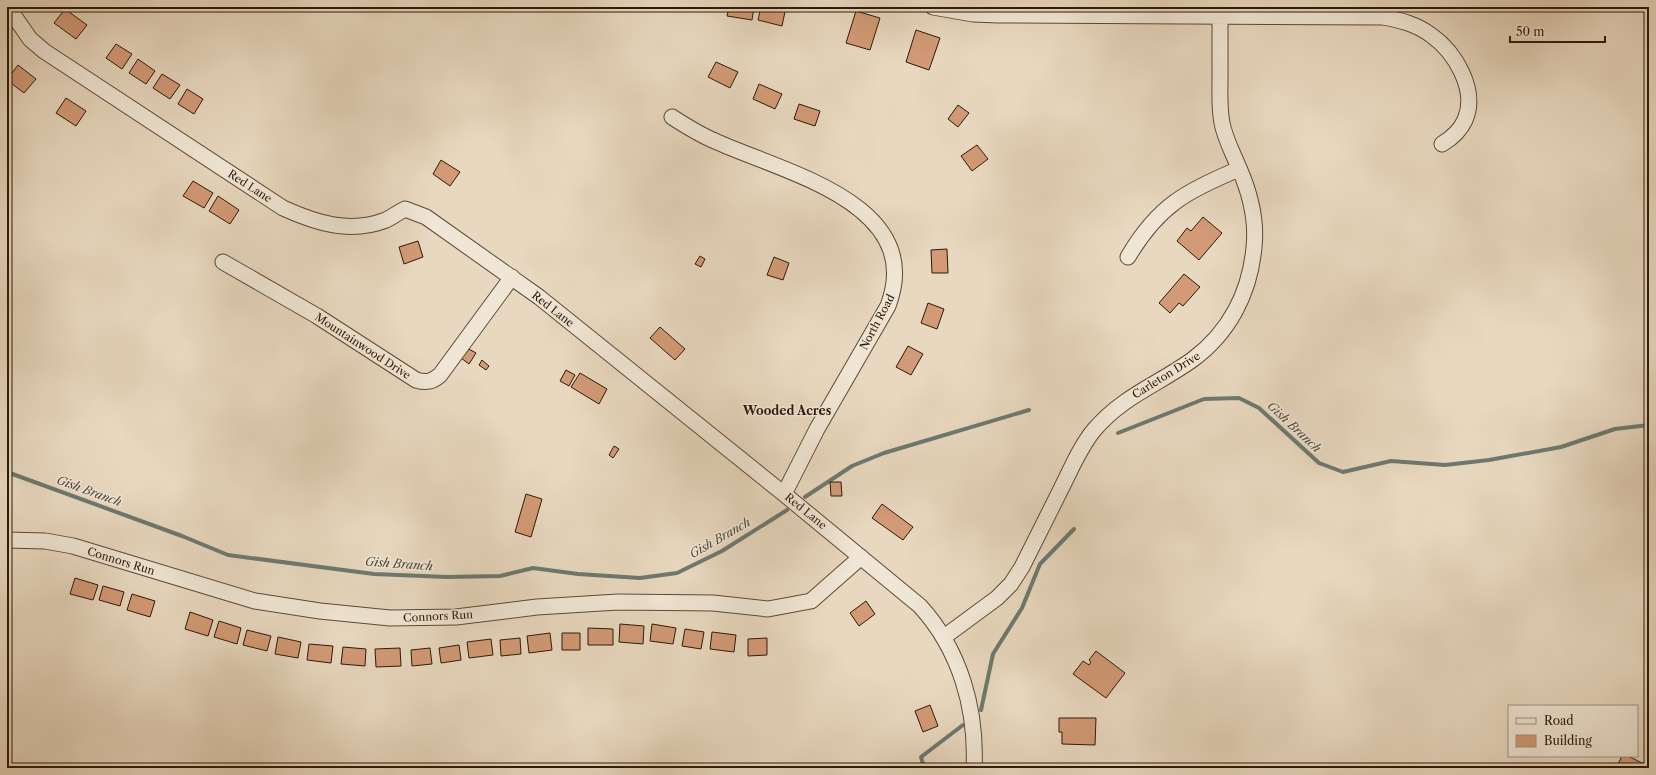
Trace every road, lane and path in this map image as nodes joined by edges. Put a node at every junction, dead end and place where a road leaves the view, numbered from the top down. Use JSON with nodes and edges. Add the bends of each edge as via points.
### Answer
{"nodes":[{"id":1,"x":933,"y":7,"type":"edge"},
{"id":2,"x":10,"y":10,"type":"dead end"},
{"id":3,"x":1029,"y":11,"type":"edge"},
{"id":4,"x":1220,"y":16,"type":"junction"},
{"id":5,"x":672,"y":118,"type":"dead end"},
{"id":6,"x":1442,"y":144,"type":"dead end"},
{"id":7,"x":1239,"y":169,"type":"junction"},
{"id":8,"x":1128,"y":257,"type":"dead end"},
{"id":9,"x":223,"y":262,"type":"dead end"},
{"id":10,"x":512,"y":277,"type":"junction"},
{"id":11,"x":784,"y":494,"type":"junction"},
{"id":12,"x":7,"y":540,"type":"edge"},
{"id":13,"x":862,"y":557,"type":"junction"},
{"id":14,"x":944,"y":637,"type":"junction"},
{"id":15,"x":974,"y":768,"type":"edge"}],
"edges":[{"from":1,"to":3,"type":"street","via":[[973,14]]},
{"from":2,"to":10,"type":"street","name":"Red Lane","via":[[30,39],[44,51],[283,208],[308,219],[339,226],[363,226],[386,220],[405,209],[426,217]]},
{"from":3,"to":4,"type":"street"},
{"from":4,"to":6,"type":"street","via":[[1383,17],[1416,26],[1451,53],[1459,67],[1468,96],[1465,120],[1453,138]]},
{"from":4,"to":7,"type":"street","name":"Carleton Drive","via":[[1222,123]]},
{"from":5,"to":11,"type":"street","name":"North Road","via":[[715,142],[820,185],[842,197],[864,213],[878,228],[893,252],[896,277],[894,292],[888,306],[816,429]]},
{"from":7,"to":8,"type":"street","via":[[1191,190],[1169,206],[1139,238]]},
{"from":7,"to":14,"type":"street","name":"Carleton Drive","via":[[1253,210],[1254,246],[1246,288],[1227,325],[1191,361],[1126,400],[1094,430],[1080,449],[1022,567],[1011,584],[997,598]]},
{"from":9,"to":10,"type":"street","name":"Mountainwood Drive","via":[[317,316],[416,380],[423,382],[440,375]]},
{"from":10,"to":11,"type":"street","name":"Red Lane"},
{"from":11,"to":13,"type":"street","name":"Red Lane"},
{"from":12,"to":13,"type":"street","name":"Connors Run","via":[[45,541],[73,546],[255,601],[390,618],[456,617],[537,607],[618,602],[713,603],[768,609],[811,601]]},
{"from":13,"to":14,"type":"street","name":"Red Lane","via":[[920,606]]},
{"from":14,"to":15,"type":"street","name":"Red Lane","via":[[967,692],[974,726]]}]}
